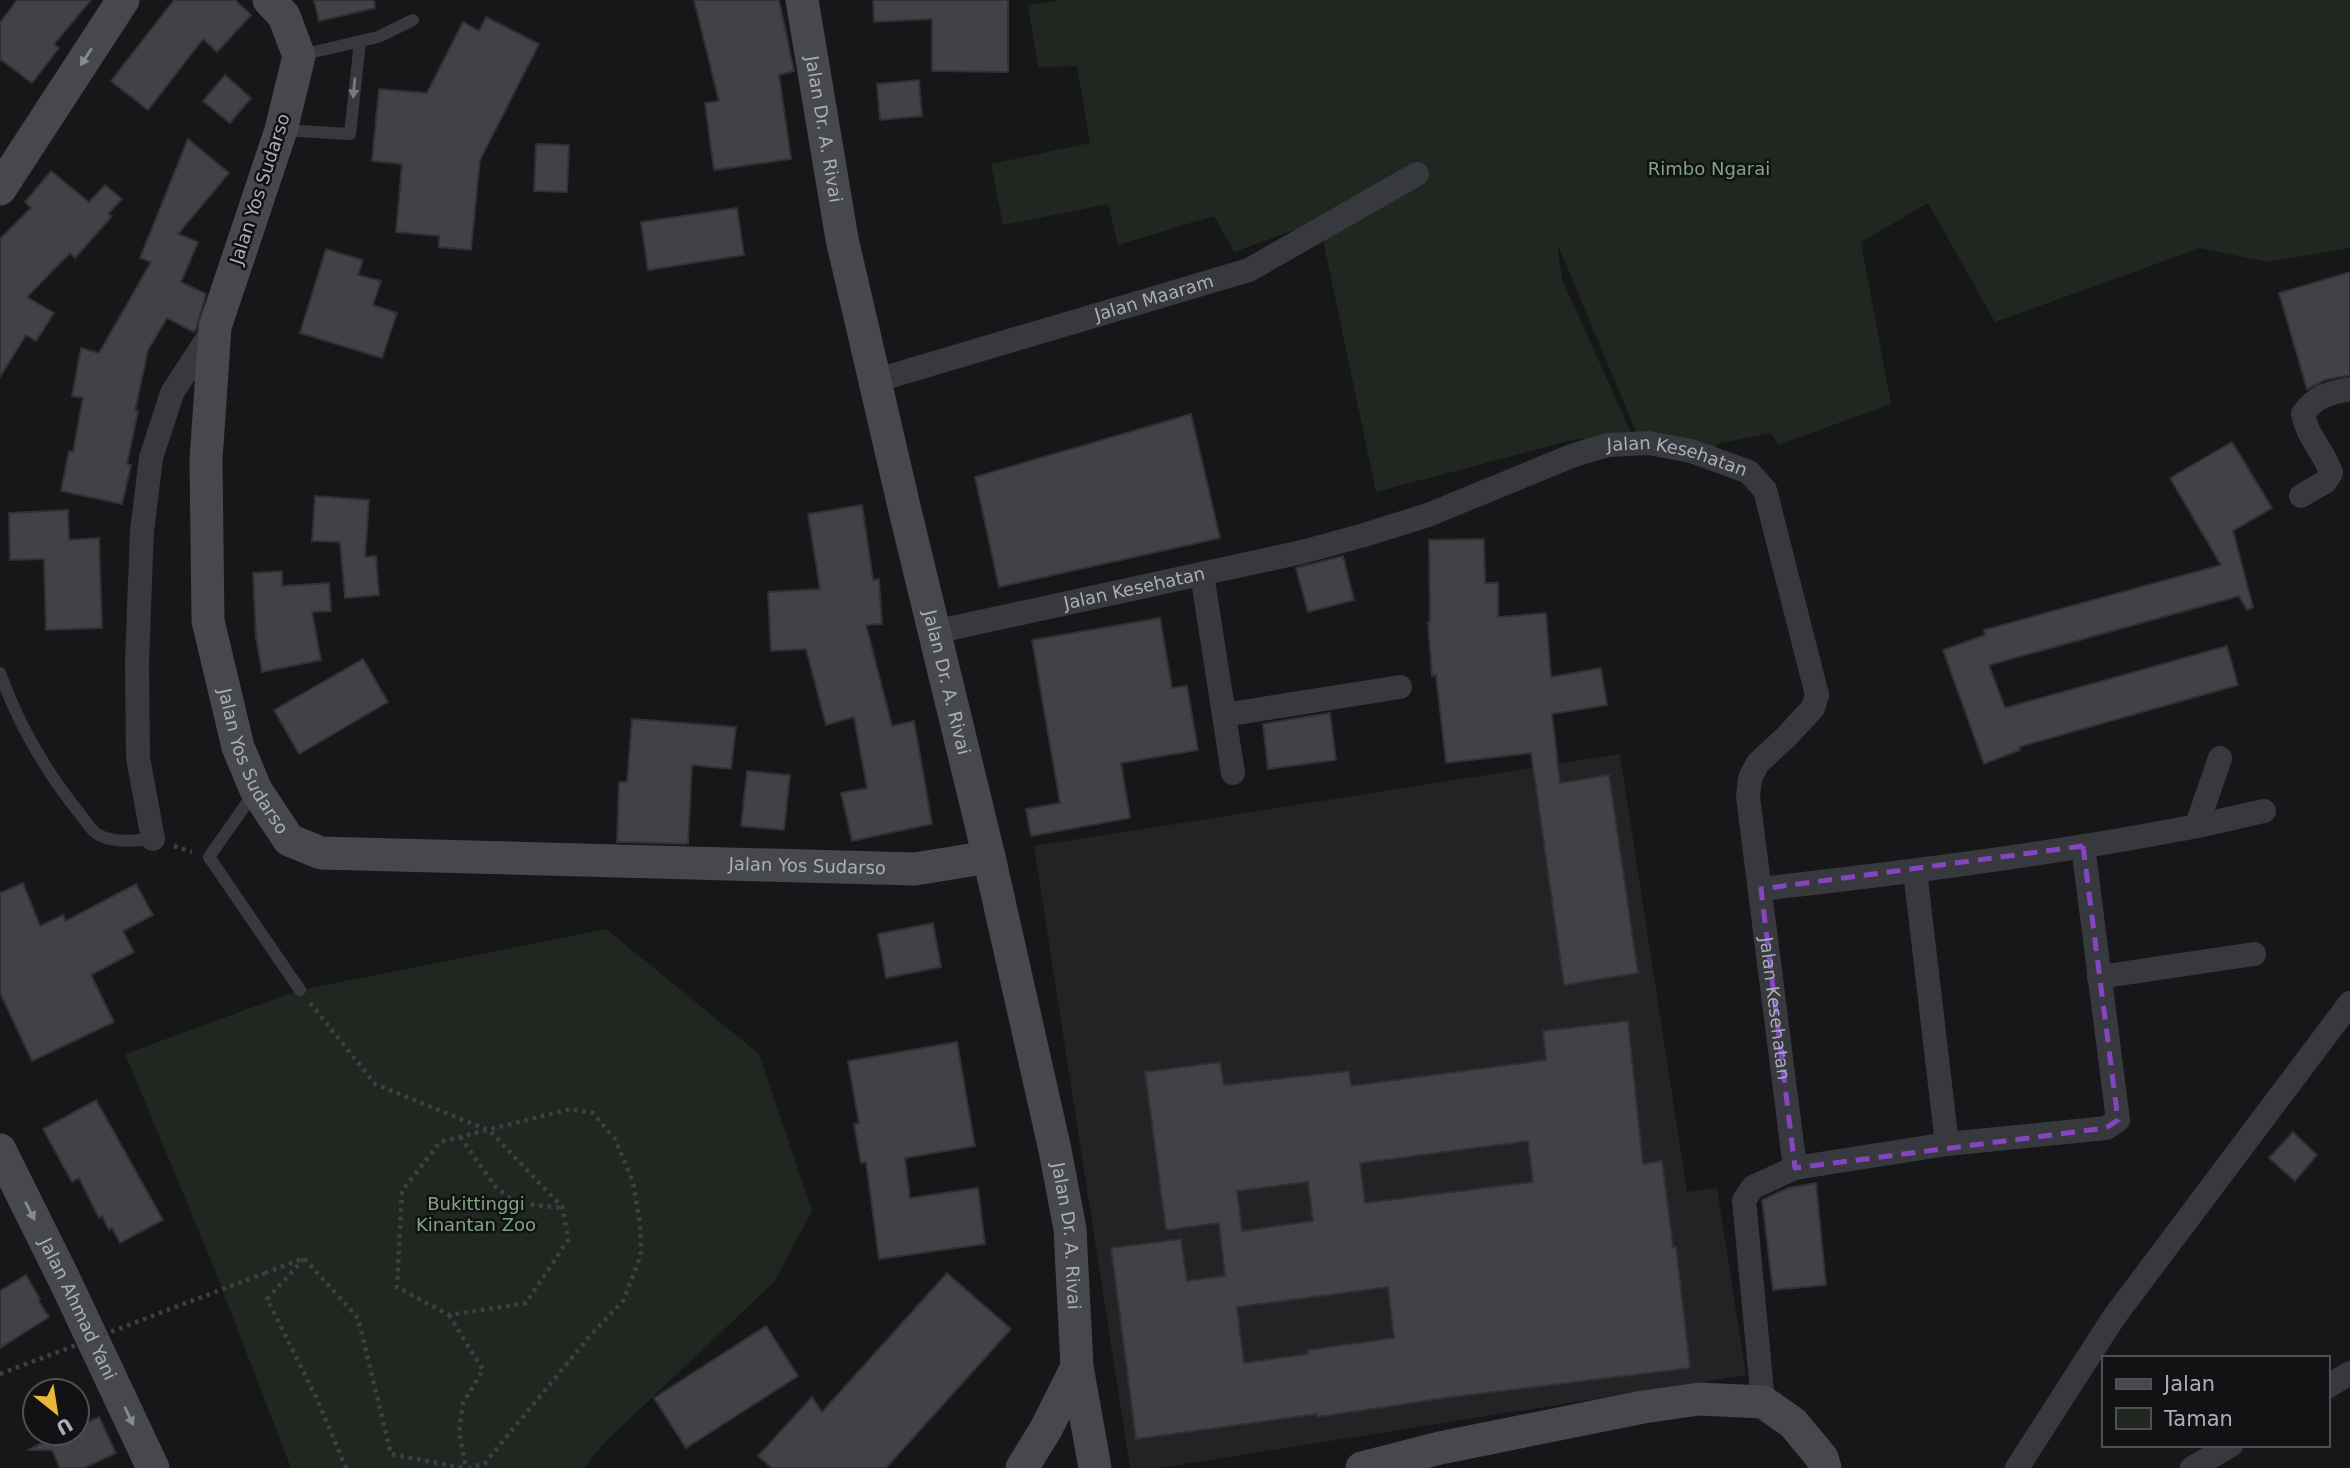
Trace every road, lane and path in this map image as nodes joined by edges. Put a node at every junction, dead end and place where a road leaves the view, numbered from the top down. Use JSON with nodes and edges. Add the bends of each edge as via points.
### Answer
{"nodes":[{"id":1,"x":123,"y":0,"type":"edge"},
{"id":2,"x":269,"y":0,"type":"edge"},
{"id":3,"x":802,"y":0,"type":"edge"},
{"id":4,"x":413,"y":20,"type":"dead end"},
{"id":5,"x":360,"y":42,"type":"junction"},
{"id":6,"x":299,"y":56,"type":"junction"},
{"id":7,"x":281,"y":130,"type":"junction"},
{"id":8,"x":1417,"y":174,"type":"dead end"},
{"id":9,"x":0,"y":189,"type":"edge"},
{"id":10,"x":215,"y":327,"type":"junction"},
{"id":11,"x":874,"y":381,"type":"junction"},
{"id":12,"x":2350,"y":389,"type":"edge"},
{"id":13,"x":2301,"y":496,"type":"dead end"},
{"id":14,"x":1202,"y":574,"type":"junction"},
{"id":15,"x":934,"y":632,"type":"junction"},
{"id":16,"x":0,"y":674,"type":"edge"},
{"id":17,"x":1400,"y":687,"type":"dead end"},
{"id":18,"x":1224,"y":715,"type":"junction"},
{"id":19,"x":2220,"y":758,"type":"dead end"},
{"id":20,"x":1233,"y":773,"type":"dead end"},
{"id":21,"x":256,"y":790,"type":"junction"},
{"id":22,"x":2264,"y":811,"type":"dead end"},
{"id":23,"x":2197,"y":825,"type":"junction"},
{"id":24,"x":153,"y":839,"type":"junction"},
{"id":25,"x":2082,"y":846,"type":"junction"},
{"id":26,"x":209,"y":857,"type":"junction"},
{"id":27,"x":989,"y":857,"type":"junction"},
{"id":28,"x":1915,"y":871,"type":"junction"},
{"id":29,"x":1761,"y":889,"type":"junction"},
{"id":30,"x":2254,"y":954,"type":"dead end"},
{"id":31,"x":2099,"y":978,"type":"junction"},
{"id":32,"x":300,"y":990,"type":"joint"},
{"id":33,"x":2350,"y":1003,"type":"edge"},
{"id":34,"x":490,"y":1131,"type":"junction"},
{"id":35,"x":460,"y":1137,"type":"junction"},
{"id":36,"x":1947,"y":1144,"type":"junction"},
{"id":37,"x":0,"y":1150,"type":"edge"},
{"id":38,"x":1795,"y":1168,"type":"junction"},
{"id":39,"x":564,"y":1208,"type":"junction"},
{"id":40,"x":304,"y":1258,"type":"junction"},
{"id":41,"x":449,"y":1315,"type":"junction"},
{"id":42,"x":1077,"y":1367,"type":"junction"},
{"id":43,"x":2350,"y":1373,"type":"edge"},
{"id":44,"x":0,"y":1374,"type":"edge"},
{"id":45,"x":2329,"y":1386,"type":"edge"},
{"id":46,"x":1763,"y":1402,"type":"junction"},
{"id":47,"x":2228,"y":1447,"type":"edge"},
{"id":48,"x":153,"y":1468,"type":"edge"},
{"id":49,"x":346,"y":1468,"type":"edge"},
{"id":50,"x":466,"y":1468,"type":"edge"},
{"id":51,"x":1022,"y":1468,"type":"edge"},
{"id":52,"x":1095,"y":1468,"type":"edge"},
{"id":53,"x":1362,"y":1468,"type":"edge"},
{"id":54,"x":1825,"y":1468,"type":"edge"},
{"id":55,"x":2017,"y":1468,"type":"edge"},
{"id":56,"x":2192,"y":1468,"type":"edge"}],
"edges":[{"from":1,"to":9,"type":"street","one_way":true},
{"from":2,"to":6,"type":"street","via":[[284,16]]},
{"from":3,"to":11,"type":"street","name":"Jalan Dr. A. Rivai","via":[[842,239]]},
{"from":4,"to":5,"type":"lane"},
{"from":5,"to":6,"type":"lane"},
{"from":5,"to":7,"type":"lane","one_way":true,"via":[[350,134]]},
{"from":6,"to":7,"type":"street","name":"Jalan Yos Sudarso"},
{"from":7,"to":10,"type":"street","name":"Jalan Yos Sudarso"},
{"from":8,"to":11,"type":"street","name":"Jalan Maaram","via":[[1250,270]]},
{"from":10,"to":21,"type":"street","name":"Jalan Yos Sudarso","via":[[206,460],[208,621],[238,747]]},
{"from":10,"to":24,"type":"street","via":[[172,393],[151,458],[137,662],[138,758]]},
{"from":11,"to":15,"type":"street","name":"Jalan Dr. A. Rivai"},
{"from":12,"to":13,"type":"street","via":[[2325,394],[2303,414],[2306,429],[2332,473]]},
{"from":14,"to":15,"type":"street","name":"Jalan Kesehatan"},
{"from":14,"to":18,"type":"street"},
{"from":14,"to":29,"type":"street","name":"Jalan Kesehatan","via":[[1364,536],[1608,445],[1649,443],[1691,451],[1749,472],[1765,490],[1817,695],[1813,708],[1758,763],[1750,778],[1748,797]]},
{"from":15,"to":27,"type":"street","name":"Jalan Dr. A. Rivai"},
{"from":16,"to":24,"type":"lane","via":[[33,748],[97,834],[118,842]]},
{"from":17,"to":18,"type":"street"},
{"from":18,"to":20,"type":"street"},
{"from":19,"to":23,"type":"street"},
{"from":21,"to":26,"type":"lane"},
{"from":21,"to":27,"type":"street","name":"Jalan Yos Sudarso","via":[[289,840],[321,853],[915,869]]},
{"from":22,"to":23,"type":"street"},
{"from":23,"to":25,"type":"street"},
{"from":24,"to":26,"type":"path"},
{"from":25,"to":28,"type":"street"},
{"from":25,"to":31,"type":"street"},
{"from":26,"to":32,"type":"lane"},
{"from":27,"to":42,"type":"street","name":"Jalan Dr. A. Rivai","via":[[1070,1229]]},
{"from":28,"to":29,"type":"street"},
{"from":28,"to":36,"type":"street"},
{"from":29,"to":38,"type":"street","name":"Jalan Kesehatan"},
{"from":30,"to":31,"type":"street"},
{"from":31,"to":36,"type":"street","via":[[2118,1121],[2106,1128]]},
{"from":32,"to":34,"type":"path","via":[[374,1084]]},
{"from":33,"to":55,"type":"street","via":[[2114,1317]]},
{"from":34,"to":35,"type":"path"},
{"from":34,"to":39,"type":"path"},
{"from":34,"to":50,"type":"path","via":[[570,1109],[593,1113],[615,1139],[633,1182],[641,1255],[623,1301],[485,1463]]},
{"from":35,"to":39,"type":"path","via":[[495,1186],[516,1203]]},
{"from":35,"to":41,"type":"path","via":[[440,1142],[402,1191],[397,1287]]},
{"from":36,"to":38,"type":"street"},
{"from":37,"to":48,"type":"street","name":"Jalan Ahmad Yani","one_way":true},
{"from":38,"to":46,"type":"street","via":[[1753,1187],[1744,1200]]},
{"from":39,"to":41,"type":"path","via":[[568,1240],[526,1303]]},
{"from":40,"to":44,"type":"path","bridge":true},
{"from":40,"to":49,"type":"path","via":[[267,1299]]},
{"from":40,"to":50,"type":"path","via":[[358,1318],[391,1454]]},
{"from":41,"to":50,"type":"path","via":[[483,1370],[463,1403],[459,1432]]},
{"from":42,"to":51,"type":"street"},
{"from":42,"to":52,"type":"street","name":"Jalan Dr. A. Rivai"},
{"from":43,"to":45,"type":"street"},
{"from":46,"to":53,"type":"street","via":[[1699,1399],[1643,1406]]},
{"from":46,"to":54,"type":"street","via":[[1793,1423]]},
{"from":47,"to":56,"type":"street"}]}
